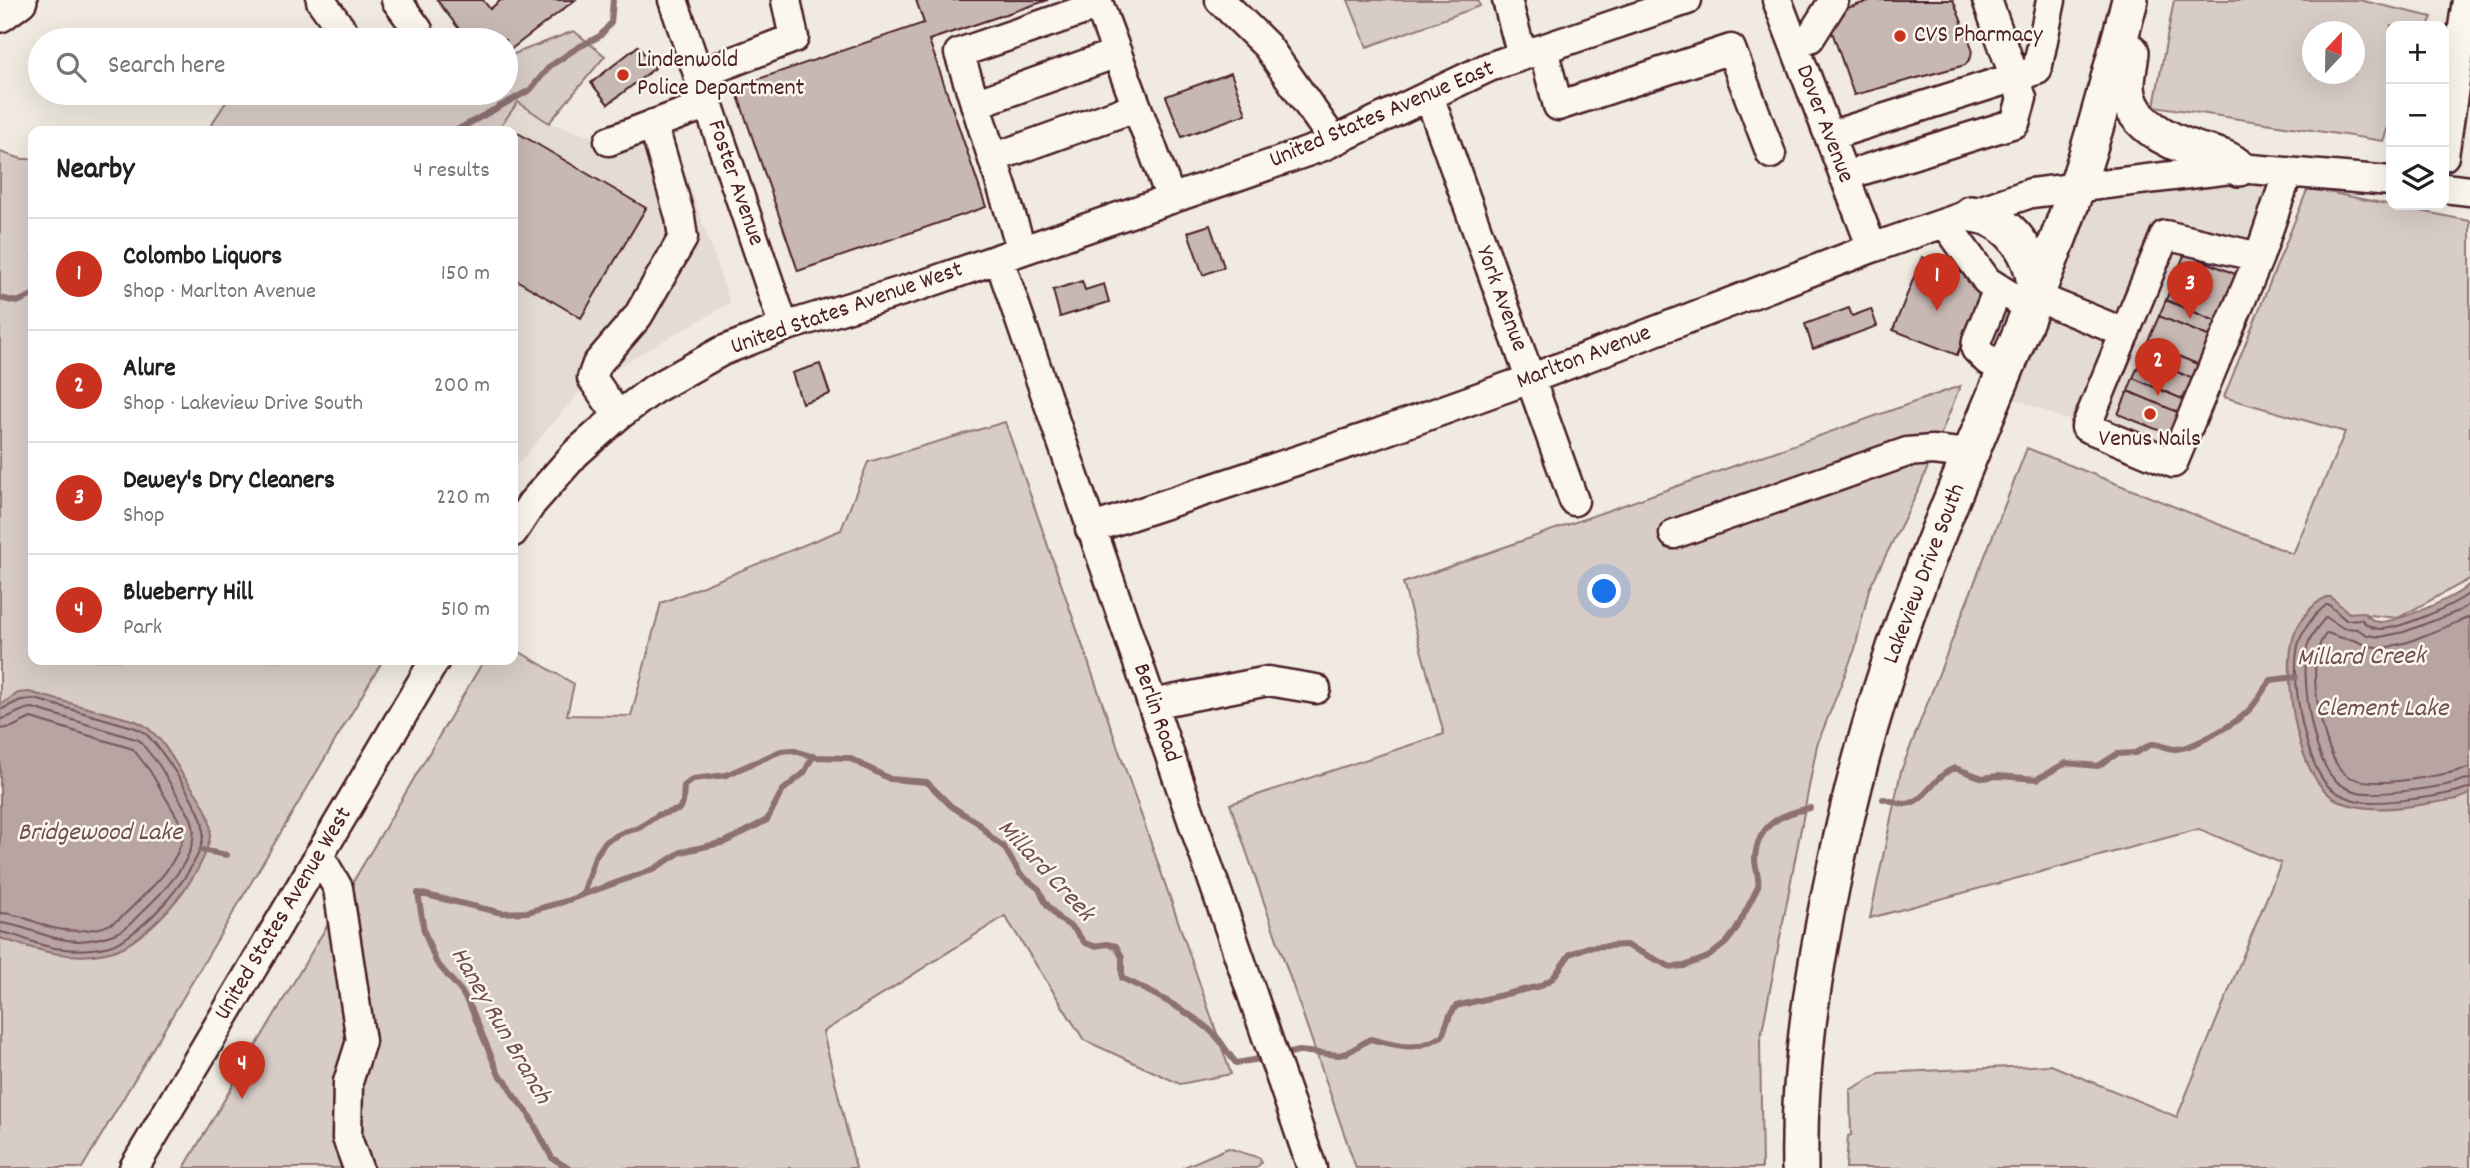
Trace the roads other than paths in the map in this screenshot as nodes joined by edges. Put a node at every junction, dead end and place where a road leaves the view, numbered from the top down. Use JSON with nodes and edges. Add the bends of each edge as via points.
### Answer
{"nodes":[{"id":1,"x":19,"y":0,"type":"edge"},
{"id":2,"x":323,"y":0,"type":"edge"},
{"id":3,"x":396,"y":0,"type":"edge"},
{"id":4,"x":673,"y":0,"type":"edge"},
{"id":5,"x":786,"y":0,"type":"edge"},
{"id":6,"x":1220,"y":0,"type":"edge"},
{"id":7,"x":1507,"y":0,"type":"edge"},
{"id":8,"x":1687,"y":0,"type":"edge"},
{"id":9,"x":1777,"y":0,"type":"edge"},
{"id":10,"x":1833,"y":0,"type":"edge"},
{"id":11,"x":1987,"y":0,"type":"edge"},
{"id":12,"x":2051,"y":0,"type":"edge"},
{"id":13,"x":2130,"y":0,"type":"edge"},
{"id":14,"x":2467,"y":0,"type":"edge"},
{"id":15,"x":0,"y":14,"type":"edge"},
{"id":16,"x":340,"y":28,"type":"edge"},
{"id":17,"x":417,"y":28,"type":"edge"},
{"id":18,"x":1794,"y":44,"type":"junction"},
{"id":19,"x":1533,"y":52,"type":"junction"},
{"id":20,"x":1117,"y":53,"type":"junction"},
{"id":21,"x":698,"y":75,"type":"junction"},
{"id":22,"x":2015,"y":78,"type":"junction"},
{"id":23,"x":1429,"y":96,"type":"junction"},
{"id":24,"x":708,"y":104,"type":"junction"},
{"id":25,"x":975,"y":104,"type":"junction"},
{"id":26,"x":1136,"y":107,"type":"junction"},
{"id":27,"x":2460,"y":108,"type":"edge"},
{"id":28,"x":653,"y":124,"type":"junction"},
{"id":29,"x":1829,"y":136,"type":"junction"},
{"id":30,"x":609,"y":141,"type":"dead end"},
{"id":31,"x":1334,"y":141,"type":"junction"},
{"id":32,"x":2447,"y":147,"type":"edge"},
{"id":33,"x":1771,"y":155,"type":"dead end"},
{"id":34,"x":993,"y":158,"type":"junction"},
{"id":35,"x":2239,"y":168,"type":"junction"},
{"id":36,"x":2288,"y":172,"type":"junction"},
{"id":37,"x":1844,"y":176,"type":"junction"},
{"id":38,"x":2386,"y":181,"type":"edge"},
{"id":39,"x":2076,"y":187,"type":"junction"},
{"id":40,"x":2449,"y":189,"type":"edge"},
{"id":41,"x":2470,"y":191,"type":"edge"},
{"id":42,"x":1171,"y":199,"type":"junction"},
{"id":43,"x":1958,"y":218,"type":"junction"},
{"id":44,"x":1872,"y":248,"type":"junction"},
{"id":45,"x":1010,"y":255,"type":"junction"},
{"id":46,"x":2259,"y":257,"type":"junction"},
{"id":47,"x":1998,"y":289,"type":"junction"},
{"id":48,"x":2032,"y":302,"type":"junction"},
{"id":49,"x":784,"y":327,"type":"junction"},
{"id":50,"x":2125,"y":333,"type":"junction"},
{"id":51,"x":2006,"y":368,"type":"junction"},
{"id":52,"x":1530,"y":379,"type":"junction"},
{"id":53,"x":618,"y":416,"type":"junction"},
{"id":54,"x":1970,"y":454,"type":"junction"},
{"id":55,"x":1574,"y":501,"type":"dead end"},
{"id":56,"x":518,"y":524,"type":"edge"},
{"id":57,"x":1090,"y":529,"type":"junction"},
{"id":58,"x":1674,"y":534,"type":"dead end"},
{"id":59,"x":432,"y":665,"type":"edge"},
{"id":60,"x":1316,"y":689,"type":"dead end"},
{"id":61,"x":1152,"y":704,"type":"junction"},
{"id":62,"x":318,"y":855,"type":"junction"},
{"id":63,"x":134,"y":1168,"type":"edge"},
{"id":64,"x":358,"y":1168,"type":"edge"},
{"id":65,"x":1312,"y":1168,"type":"edge"},
{"id":66,"x":1800,"y":1168,"type":"edge"}],
"edges":[{"from":1,"to":15,"type":"main road"},
{"from":2,"to":16,"type":"street"},
{"from":3,"to":17,"type":"street"},
{"from":4,"to":21,"type":"street","name":"Foster Avenue"},
{"from":5,"to":21,"type":"street","via":[[794,38]]},
{"from":6,"to":31,"type":"street","via":[[1267,46]]},
{"from":7,"to":19,"type":"street"},
{"from":8,"to":19,"type":"street","name":"United States Avenue East"},
{"from":9,"to":18,"type":"street","name":"Dover Avenue"},
{"from":10,"to":18,"type":"street","via":[[1810,38]]},
{"from":11,"to":22,"type":"street"},
{"from":12,"to":22,"type":"street","via":[[2038,70]]},
{"from":13,"to":35,"type":"main road","via":[[2134,31],[2127,85],[2132,107],[2150,128],[2175,143],[2232,161]]},
{"from":13,"to":39,"type":"main road","name":"Lakeview Drive South"},
{"from":14,"to":27,"type":"street"},
{"from":18,"to":29,"type":"street","name":"Dover Avenue"},
{"from":19,"to":23,"type":"street","name":"United States Avenue East"},
{"from":19,"to":33,"type":"street","via":[[1558,106],[1731,49]]},
{"from":20,"to":25,"type":"street"},
{"from":20,"to":25,"type":"street","name":"Berlin Road","via":[[1099,5],[959,53]]},
{"from":20,"to":26,"type":"street"},
{"from":21,"to":24,"type":"street","name":"Foster Avenue"},
{"from":22,"to":29,"type":"street"},
{"from":22,"to":37,"type":"street","via":[[2022,98],[2015,123]]},
{"from":23,"to":31,"type":"street","name":"United States Avenue East"},
{"from":23,"to":52,"type":"street","name":"York Avenue"},
{"from":24,"to":28,"type":"street"},
{"from":24,"to":49,"type":"street","name":"Foster Avenue"},
{"from":25,"to":34,"type":"street","name":"Berlin Road"},
{"from":26,"to":34,"type":"street"},
{"from":26,"to":42,"type":"street"},
{"from":27,"to":32,"type":"street"},
{"from":28,"to":30,"type":"street"},
{"from":28,"to":53,"type":"street","via":[[683,238],[638,316],[597,365],[592,378]]},
{"from":29,"to":37,"type":"street","name":"Dover Avenue"},
{"from":31,"to":42,"type":"street","name":"United States Avenue East"},
{"from":34,"to":45,"type":"street","name":"Berlin Road"},
{"from":35,"to":36,"type":"street","name":"Marlton Avenue"},
{"from":35,"to":39,"type":"street","name":"Marlton Avenue"},
{"from":36,"to":38,"type":"street","name":"Marlton Avenue"},
{"from":36,"to":46,"type":"street"},
{"from":37,"to":44,"type":"street","name":"Dover Avenue"},
{"from":39,"to":43,"type":"street","name":"Marlton Avenue","via":[[2031,192]]},
{"from":39,"to":48,"type":"main road","name":"Lakeview Drive South"},
{"from":40,"to":41,"type":"street"},
{"from":42,"to":45,"type":"street","name":"United States Avenue East"},
{"from":43,"to":44,"type":"street","name":"Marlton Avenue"},
{"from":43,"to":47,"type":"street","via":[[1980,274]]},
{"from":43,"to":48,"type":"main road","via":[[1992,218],[2011,232],[2029,260],[2036,284]]},
{"from":44,"to":52,"type":"street","name":"Marlton Avenue"},
{"from":45,"to":49,"type":"street","name":"United States Avenue West"},
{"from":45,"to":57,"type":"street","name":"Berlin Road"},
{"from":46,"to":50,"type":"street","via":[[2165,235]]},
{"from":46,"to":50,"type":"street","via":[[2173,463],[2086,427]]},
{"from":47,"to":48,"type":"street"},
{"from":47,"to":51,"type":"street","via":[[1976,349]]},
{"from":48,"to":50,"type":"street"},
{"from":48,"to":51,"type":"main road","name":"Lakeview Drive South"},
{"from":49,"to":53,"type":"street","name":"United States Avenue West","via":[[722,351],[654,389]]},
{"from":51,"to":54,"type":"main road","name":"Lakeview Drive South"},
{"from":52,"to":55,"type":"street","name":"York Avenue"},
{"from":52,"to":57,"type":"street","name":"Marlton Avenue"},
{"from":53,"to":56,"type":"street","name":"United States Avenue West","via":[[576,453]]},
{"from":54,"to":58,"type":"street","via":[[1906,452]]},
{"from":54,"to":66,"type":"main road","name":"Lakeview Drive South","via":[[1910,605],[1845,818],[1806,1029]]},
{"from":57,"to":61,"type":"street","name":"Berlin Road"},
{"from":59,"to":62,"type":"street","name":"United States Avenue West"},
{"from":60,"to":61,"type":"street","via":[[1268,681]]},
{"from":61,"to":65,"type":"street","name":"Berlin Road"},
{"from":62,"to":63,"type":"street","name":"United States Avenue West"},
{"from":62,"to":64,"type":"street","via":[[338,888],[361,1041],[348,1082],[347,1138]]}]}
